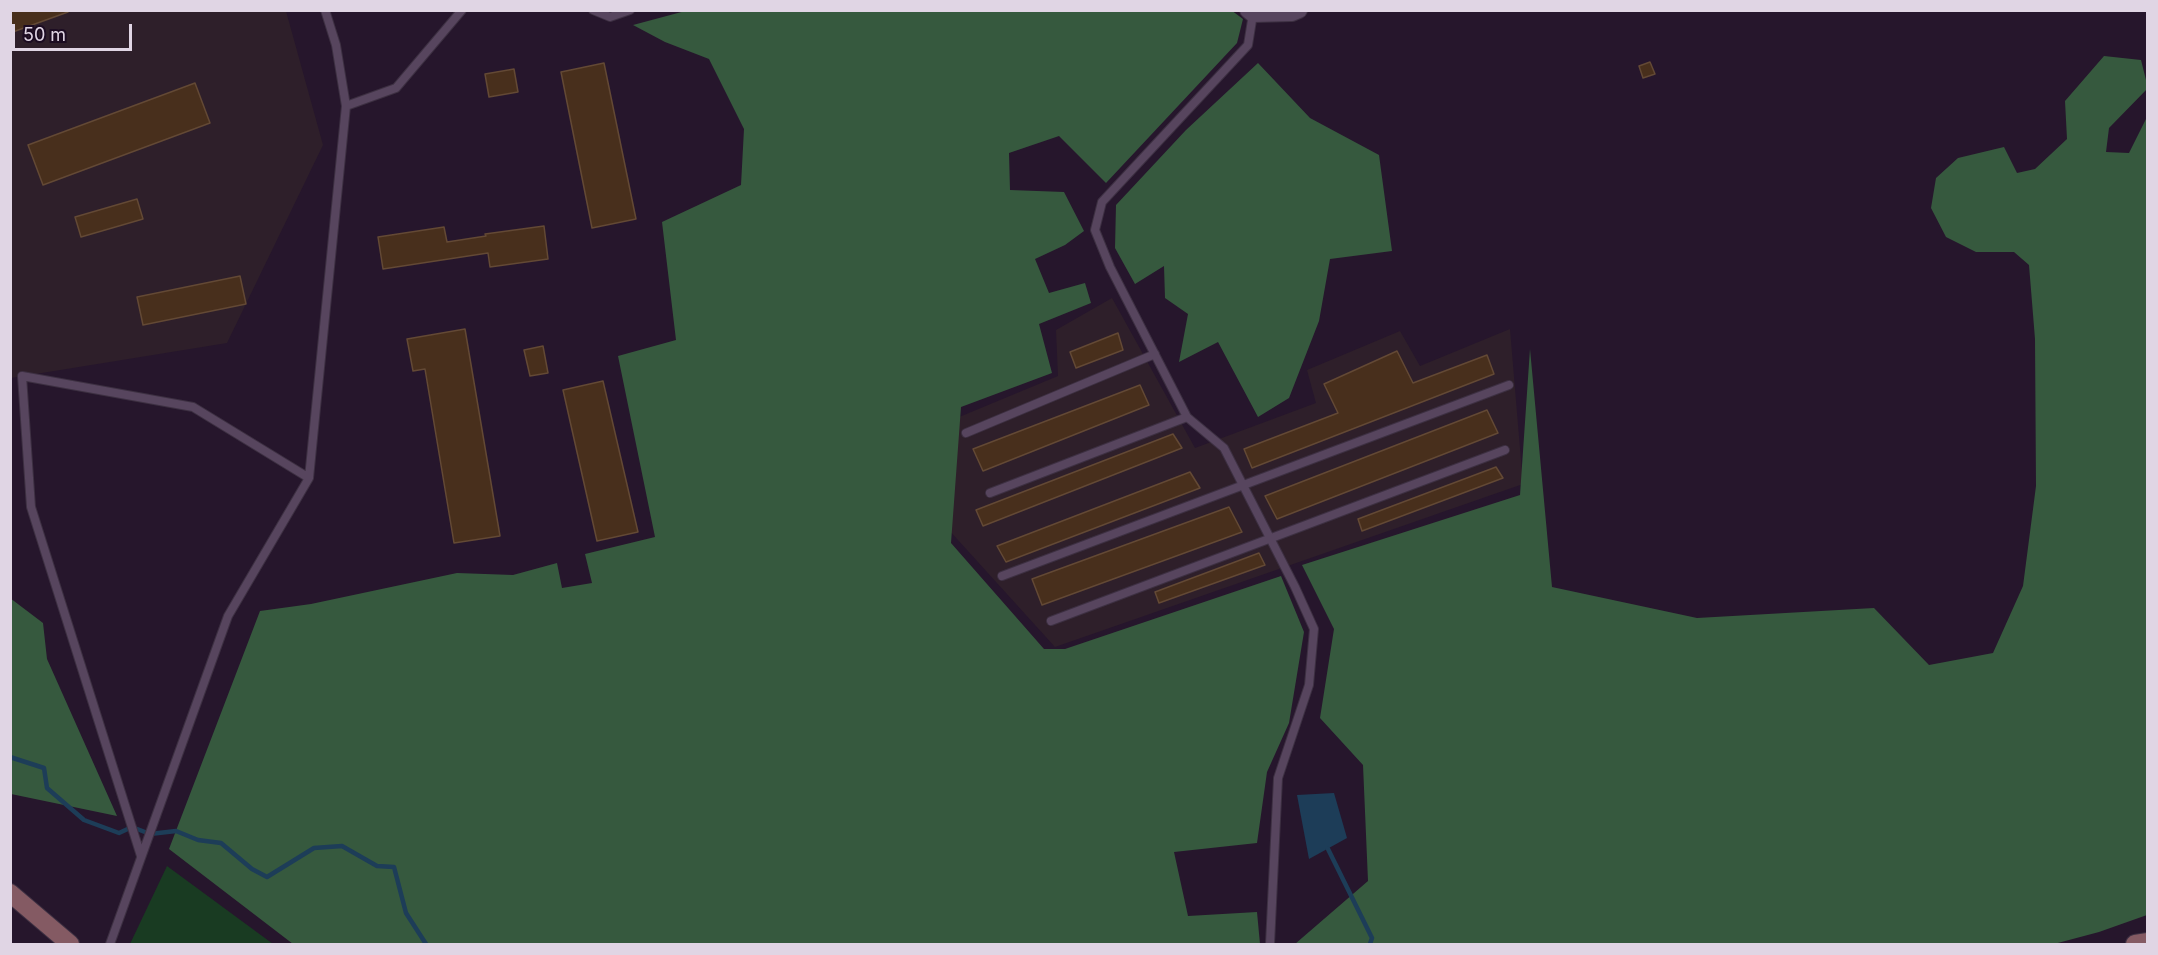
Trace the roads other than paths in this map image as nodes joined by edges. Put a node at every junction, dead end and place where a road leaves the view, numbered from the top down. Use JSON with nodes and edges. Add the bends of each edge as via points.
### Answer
{"nodes":[{"id":1,"x":325,"y":10,"type":"edge"},
{"id":2,"x":462,"y":10,"type":"edge"},
{"id":3,"x":592,"y":10,"type":"edge"},
{"id":4,"x":630,"y":10,"type":"edge"},
{"id":5,"x":1299,"y":10,"type":"edge"},
{"id":6,"x":1250,"y":12,"type":"edge"},
{"id":7,"x":346,"y":106,"type":"junction"},
{"id":8,"x":1155,"y":354,"type":"junction"},
{"id":9,"x":1509,"y":385,"type":"dead end"},
{"id":10,"x":1187,"y":417,"type":"junction"},
{"id":11,"x":966,"y":433,"type":"dead end"},
{"id":12,"x":1505,"y":450,"type":"dead end"},
{"id":13,"x":309,"y":478,"type":"junction"},
{"id":14,"x":1244,"y":486,"type":"junction"},
{"id":15,"x":990,"y":494,"type":"dead end"},
{"id":16,"x":1270,"y":537,"type":"junction"},
{"id":17,"x":1002,"y":576,"type":"dead end"},
{"id":18,"x":1051,"y":621,"type":"dead end"},
{"id":19,"x":141,"y":857,"type":"junction"},
{"id":20,"x":10,"y":892,"type":"edge"},
{"id":21,"x":2148,"y":942,"type":"edge"},
{"id":22,"x":70,"y":945,"type":"edge"},
{"id":23,"x":110,"y":945,"type":"edge"},
{"id":24,"x":1270,"y":945,"type":"edge"},
{"id":25,"x":2135,"y":945,"type":"edge"}],
"edges":[{"from":1,"to":7,"type":"lane","via":[[336,45]]},
{"from":2,"to":7,"type":"lane","via":[[396,88]]},
{"from":3,"to":4,"type":"lane","via":[[610,17]]},
{"from":5,"to":6,"type":"street"},
{"from":6,"to":8,"type":"lane","via":[[1248,45],[1102,202],[1095,230]]},
{"from":7,"to":13,"type":"lane"},
{"from":8,"to":10,"type":"lane"},
{"from":8,"to":11,"type":"lane"},
{"from":9,"to":14,"type":"lane"},
{"from":10,"to":14,"type":"lane","via":[[1224,448]]},
{"from":10,"to":15,"type":"lane"},
{"from":12,"to":16,"type":"lane"},
{"from":13,"to":19,"type":"lane","via":[[228,616]]},
{"from":13,"to":19,"type":"lane","via":[[193,407],[22,376],[31,507]]},
{"from":14,"to":16,"type":"lane"},
{"from":14,"to":17,"type":"lane"},
{"from":16,"to":18,"type":"lane"},
{"from":16,"to":24,"type":"lane","via":[[1314,629],[1309,685],[1278,778]]},
{"from":19,"to":23,"type":"lane"},
{"from":20,"to":22,"type":"main road"},
{"from":21,"to":25,"type":"main road"}]}
